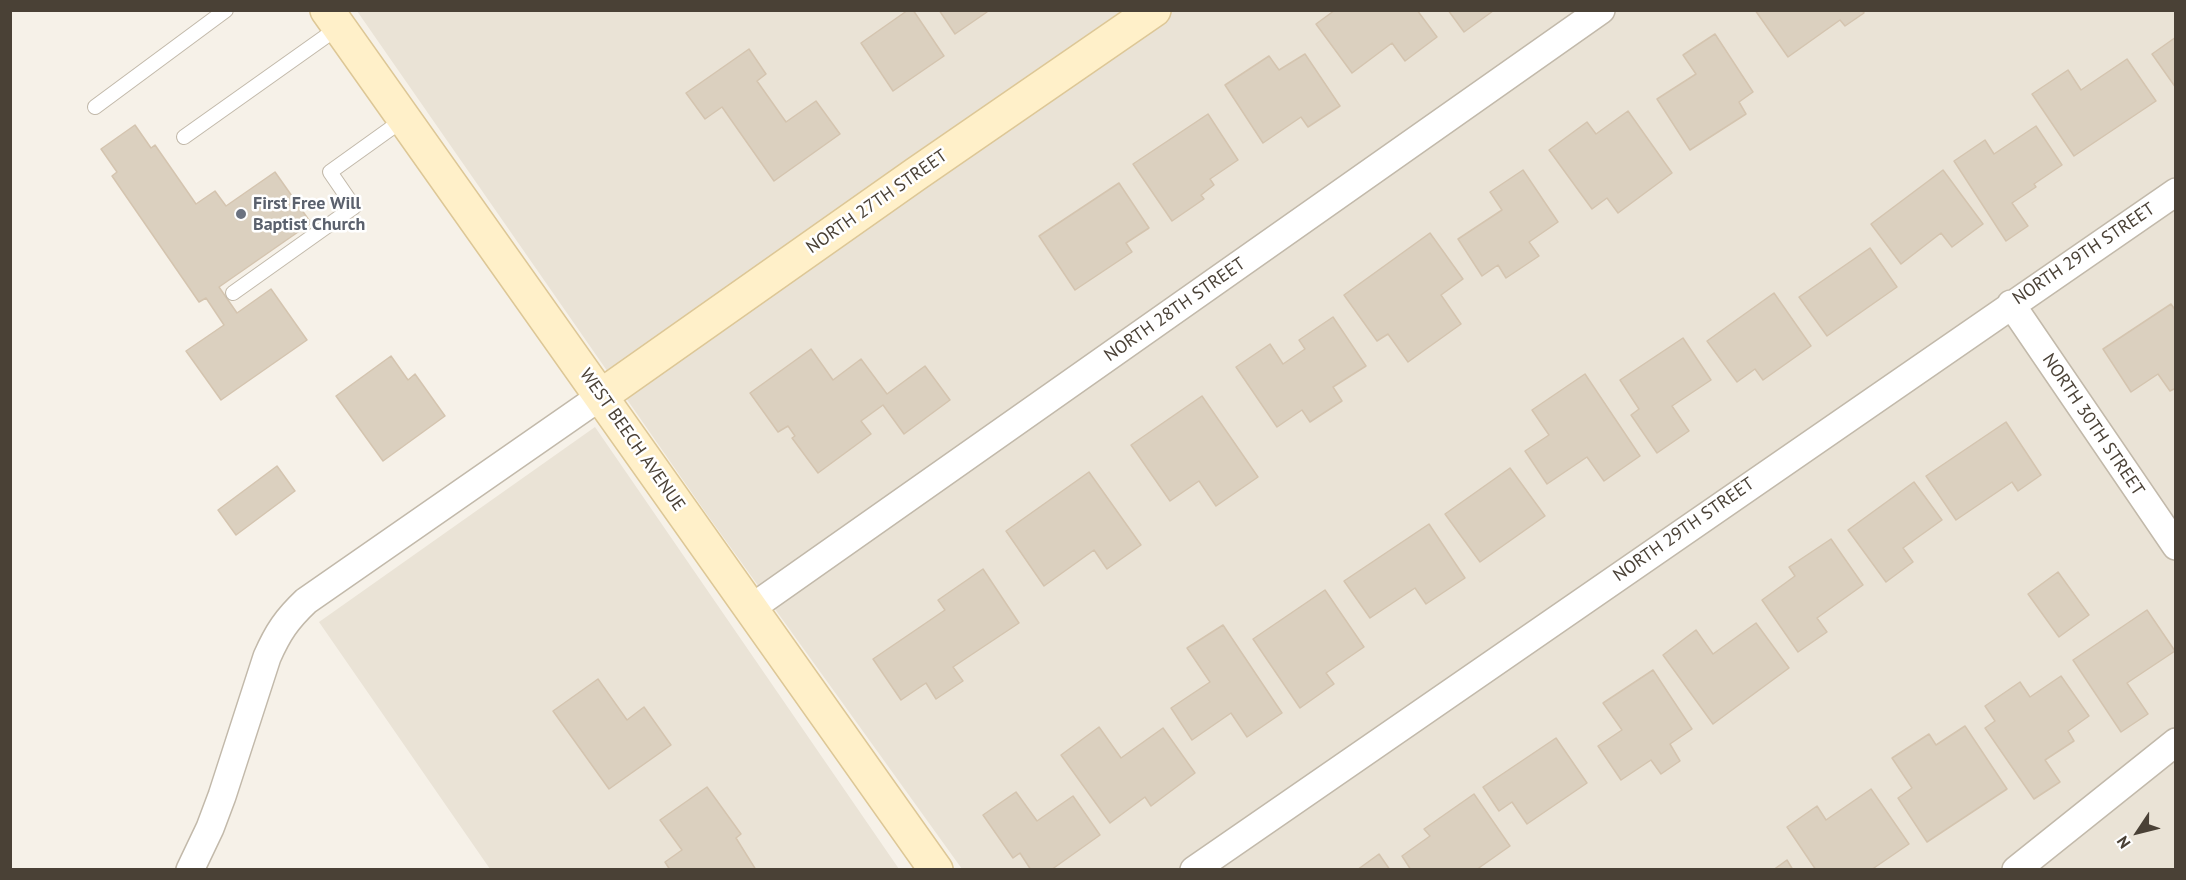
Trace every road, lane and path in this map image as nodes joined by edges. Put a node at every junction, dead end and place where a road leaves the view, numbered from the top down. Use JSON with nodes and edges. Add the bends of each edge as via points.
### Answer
{"nodes":[{"id":1,"x":226,"y":10,"type":"edge"},
{"id":2,"x":1154,"y":10,"type":"edge"},
{"id":3,"x":1601,"y":10,"type":"edge"},
{"id":4,"x":333,"y":19,"type":"edge"},
{"id":5,"x":94,"y":107,"type":"dead end"},
{"id":6,"x":405,"y":119,"type":"junction"},
{"id":7,"x":184,"y":137,"type":"dead end"},
{"id":8,"x":2175,"y":192,"type":"edge"},
{"id":9,"x":233,"y":294,"type":"dead end"},
{"id":10,"x":2011,"y":304,"type":"junction"},
{"id":11,"x":601,"y":396,"type":"junction"},
{"id":12,"x":2175,"y":546,"type":"edge"},
{"id":13,"x":750,"y":609,"type":"junction"},
{"id":14,"x":2175,"y":742,"type":"edge"},
{"id":15,"x":190,"y":870,"type":"edge"},
{"id":16,"x":936,"y":870,"type":"edge"},
{"id":17,"x":1194,"y":870,"type":"edge"},
{"id":18,"x":2016,"y":870,"type":"edge"}],
"edges":[{"from":1,"to":5,"type":"lane"},
{"from":2,"to":11,"type":"main road","name":"NORTH 27TH STREET"},
{"from":3,"to":13,"type":"street","name":"NORTH 28TH STREET"},
{"from":4,"to":6,"type":"main road","name":"WEST BEECH AVENUE"},
{"from":4,"to":7,"type":"lane"},
{"from":6,"to":9,"type":"lane","via":[[330,172],[354,207]]},
{"from":6,"to":11,"type":"main road","name":"WEST BEECH AVENUE"},
{"from":8,"to":10,"type":"street","name":"NORTH 29TH STREET"},
{"from":10,"to":12,"type":"street","name":"NORTH 30TH STREET"},
{"from":10,"to":17,"type":"street","name":"NORTH 29TH STREET"},
{"from":11,"to":13,"type":"main road","name":"WEST BEECH AVENUE"},
{"from":11,"to":15,"type":"street","via":[[306,602],[288,619],[267,657],[222,796]]},
{"from":13,"to":16,"type":"main road","name":"WEST BEECH AVENUE"},
{"from":14,"to":18,"type":"street"}]}
